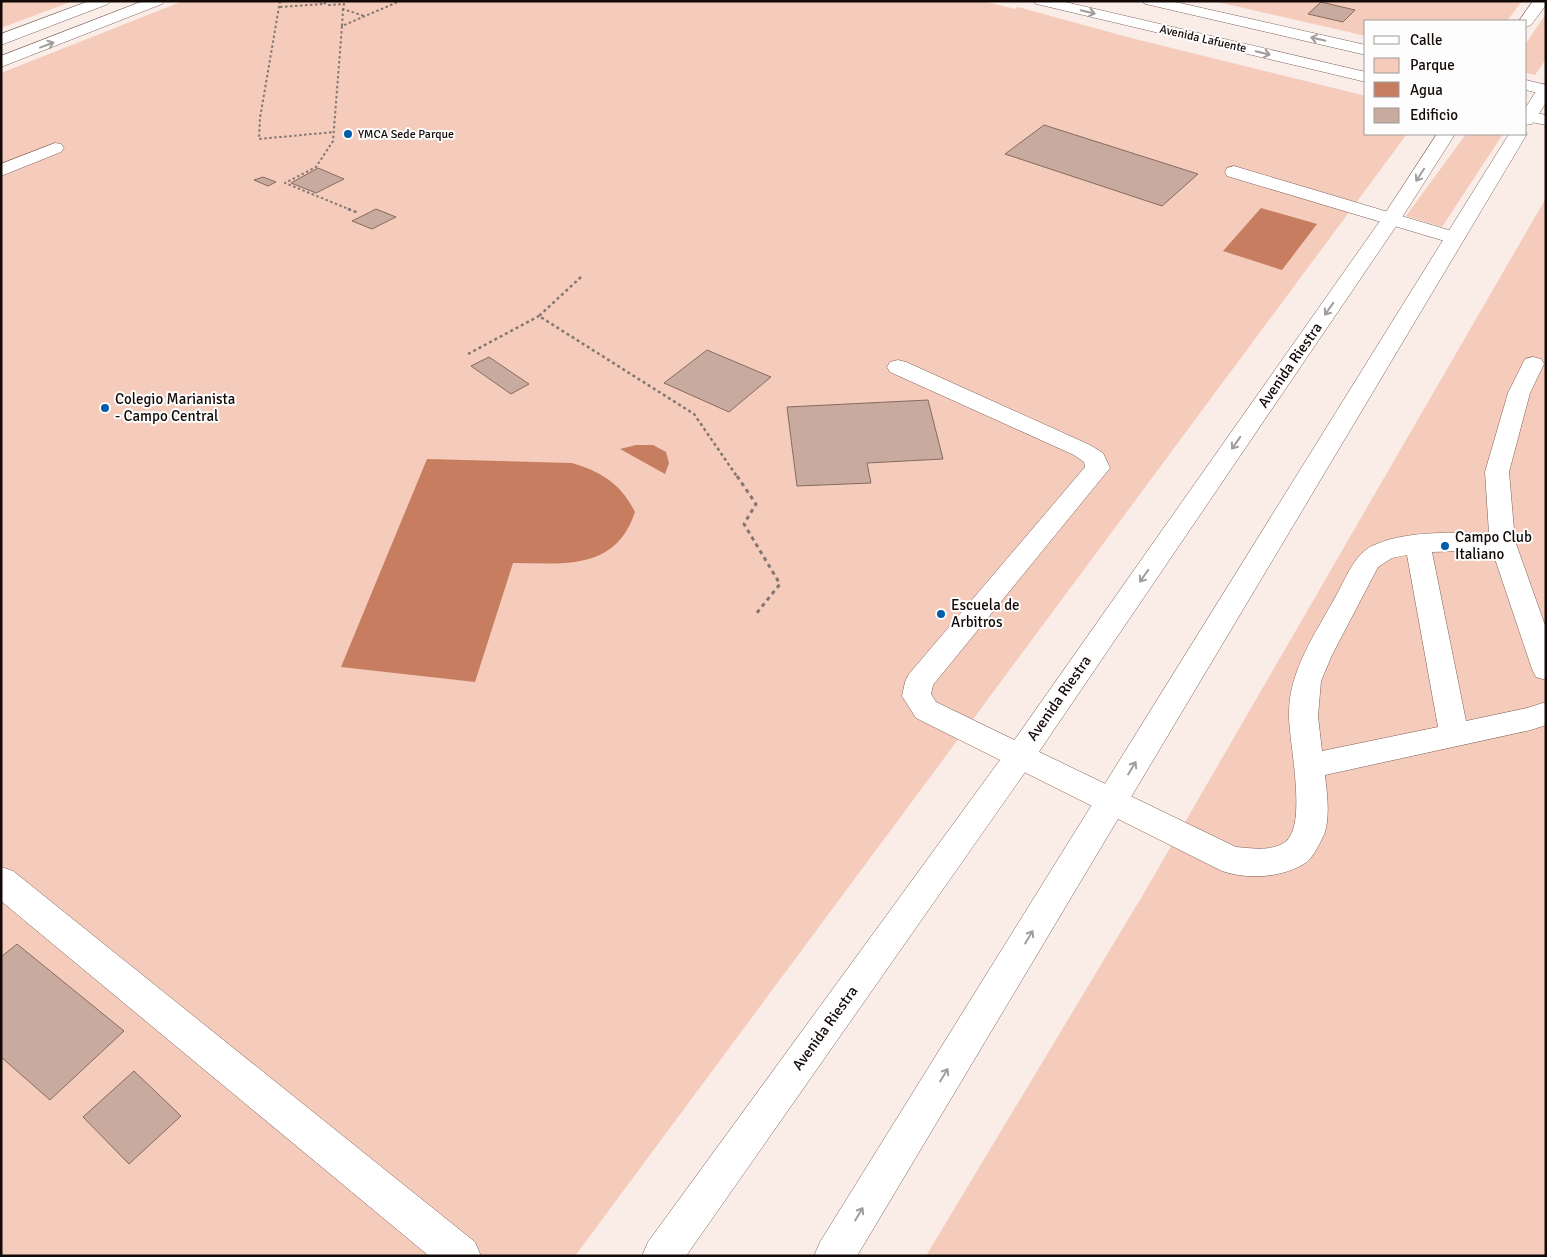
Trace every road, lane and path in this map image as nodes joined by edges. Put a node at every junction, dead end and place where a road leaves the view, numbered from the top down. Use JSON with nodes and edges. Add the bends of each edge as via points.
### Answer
{"nodes":[{"id":1,"x":102,"y":1,"type":"edge"},
{"id":2,"x":157,"y":1,"type":"edge"},
{"id":3,"x":280,"y":1,"type":"edge"},
{"id":4,"x":319,"y":1,"type":"edge"},
{"id":5,"x":400,"y":1,"type":"edge"},
{"id":6,"x":1041,"y":1,"type":"edge"},
{"id":7,"x":1150,"y":1,"type":"edge"},
{"id":8,"x":1541,"y":1,"type":"edge"},
{"id":9,"x":326,"y":3,"type":"junction"},
{"id":10,"x":280,"y":7,"type":"junction"},
{"id":11,"x":343,"y":9,"type":"junction"},
{"id":12,"x":365,"y":16,"type":"junction"},
{"id":13,"x":1527,"y":21,"type":"edge"},
{"id":14,"x":342,"y":26,"type":"junction"},
{"id":15,"x":1,"y":40,"type":"edge"},
{"id":16,"x":1364,"y":50,"type":"edge"},
{"id":17,"x":1,"y":62,"type":"edge"},
{"id":18,"x":1364,"y":78,"type":"edge"},
{"id":19,"x":1527,"y":85,"type":"edge"},
{"id":20,"x":1546,"y":90,"type":"edge"},
{"id":21,"x":1527,"y":118,"type":"edge"},
{"id":22,"x":1546,"y":120,"type":"edge"},
{"id":23,"x":1527,"y":122,"type":"edge"},
{"id":24,"x":334,"y":132,"type":"junction"},
{"id":25,"x":1445,"y":135,"type":"edge"},
{"id":26,"x":1516,"y":135,"type":"edge"},
{"id":27,"x":55,"y":148,"type":"dead end"},
{"id":28,"x":1,"y":172,"type":"edge"},
{"id":29,"x":1234,"y":172,"type":"dead end"},
{"id":30,"x":360,"y":213,"type":"dead end"},
{"id":31,"x":1391,"y":219,"type":"junction"},
{"id":32,"x":1455,"y":238,"type":"junction"},
{"id":33,"x":581,"y":277,"type":"dead end"},
{"id":34,"x":539,"y":316,"type":"junction"},
{"id":35,"x":468,"y":354,"type":"dead end"},
{"id":36,"x":1533,"y":364,"type":"dead end"},
{"id":37,"x":898,"y":367,"type":"dead end"},
{"id":38,"x":1502,"y":541,"type":"junction"},
{"id":39,"x":1418,"y":546,"type":"junction"},
{"id":40,"x":756,"y":614,"type":"dead end"},
{"id":41,"x":1546,"y":669,"type":"edge"},
{"id":42,"x":1546,"y":713,"type":"edge"},
{"id":43,"x":1454,"y":736,"type":"junction"},
{"id":44,"x":1019,"y":757,"type":"junction"},
{"id":45,"x":1310,"y":766,"type":"junction"},
{"id":46,"x":1110,"y":803,"type":"junction"},
{"id":47,"x":1,"y":881,"type":"edge"},
{"id":48,"x":461,"y":1256,"type":"edge"},
{"id":49,"x":662,"y":1256,"type":"edge"},
{"id":50,"x":834,"y":1256,"type":"edge"}],
"edges":[{"from":1,"to":15,"type":"main road"},
{"from":17,"to":2,"type":"main road","one_way":true},
{"from":3,"to":10,"type":"path"},
{"from":4,"to":9,"type":"path"},
{"from":5,"to":12,"type":"path"},
{"from":6,"to":18,"type":"main road","name":"Avenida Lafuente","one_way":true},
{"from":16,"to":7,"type":"main road","name":"Avenida Lafuente","one_way":true},
{"from":8,"to":13,"type":"main road"},
{"from":9,"to":10,"type":"path"},
{"from":9,"to":11,"type":"path","via":[[344,4]]},
{"from":10,"to":24,"type":"path","via":[[259,139]]},
{"from":11,"to":12,"type":"path"},
{"from":11,"to":14,"type":"path"},
{"from":12,"to":14,"type":"path"},
{"from":14,"to":24,"type":"path"},
{"from":19,"to":20,"type":"main road"},
{"from":20,"to":21,"type":"main road"},
{"from":22,"to":23,"type":"main road"},
{"from":24,"to":30,"type":"path","via":[[334,141],[316,167],[285,183]]},
{"from":25,"to":31,"type":"main road","name":"Avenida Riestra","one_way":true},
{"from":26,"to":32,"type":"main road"},
{"from":27,"to":28,"type":"main road"},
{"from":29,"to":31,"type":"main road"},
{"from":31,"to":32,"type":"main road"},
{"from":31,"to":44,"type":"main road","name":"Avenida Riestra","one_way":true},
{"from":46,"to":32,"type":"main road","one_way":true},
{"from":33,"to":34,"type":"path"},
{"from":34,"to":35,"type":"path"},
{"from":34,"to":40,"type":"path","via":[[694,414],[756,504],[744,524],[780,584]]},
{"from":36,"to":38,"type":"main road","via":[[1519,393],[1497,472]]},
{"from":37,"to":44,"type":"main road","via":[[1082,450],[1094,458],[1098,468],[919,682],[916,696],[926,710]]},
{"from":38,"to":39,"type":"main road"},
{"from":38,"to":41,"type":"main road"},
{"from":39,"to":43,"type":"main road"},
{"from":39,"to":45,"type":"main road","via":[[1390,549],[1372,557],[1311,669],[1303,711]]},
{"from":42,"to":43,"type":"main road"},
{"from":43,"to":45,"type":"main road"},
{"from":44,"to":46,"type":"main road"},
{"from":44,"to":49,"type":"main road","name":"Avenida Riestra"},
{"from":45,"to":46,"type":"main road","via":[[1313,822],[1305,844],[1282,860],[1257,865],[1233,861]]},
{"from":50,"to":46,"type":"main road","one_way":true},
{"from":47,"to":48,"type":"main road"}]}
